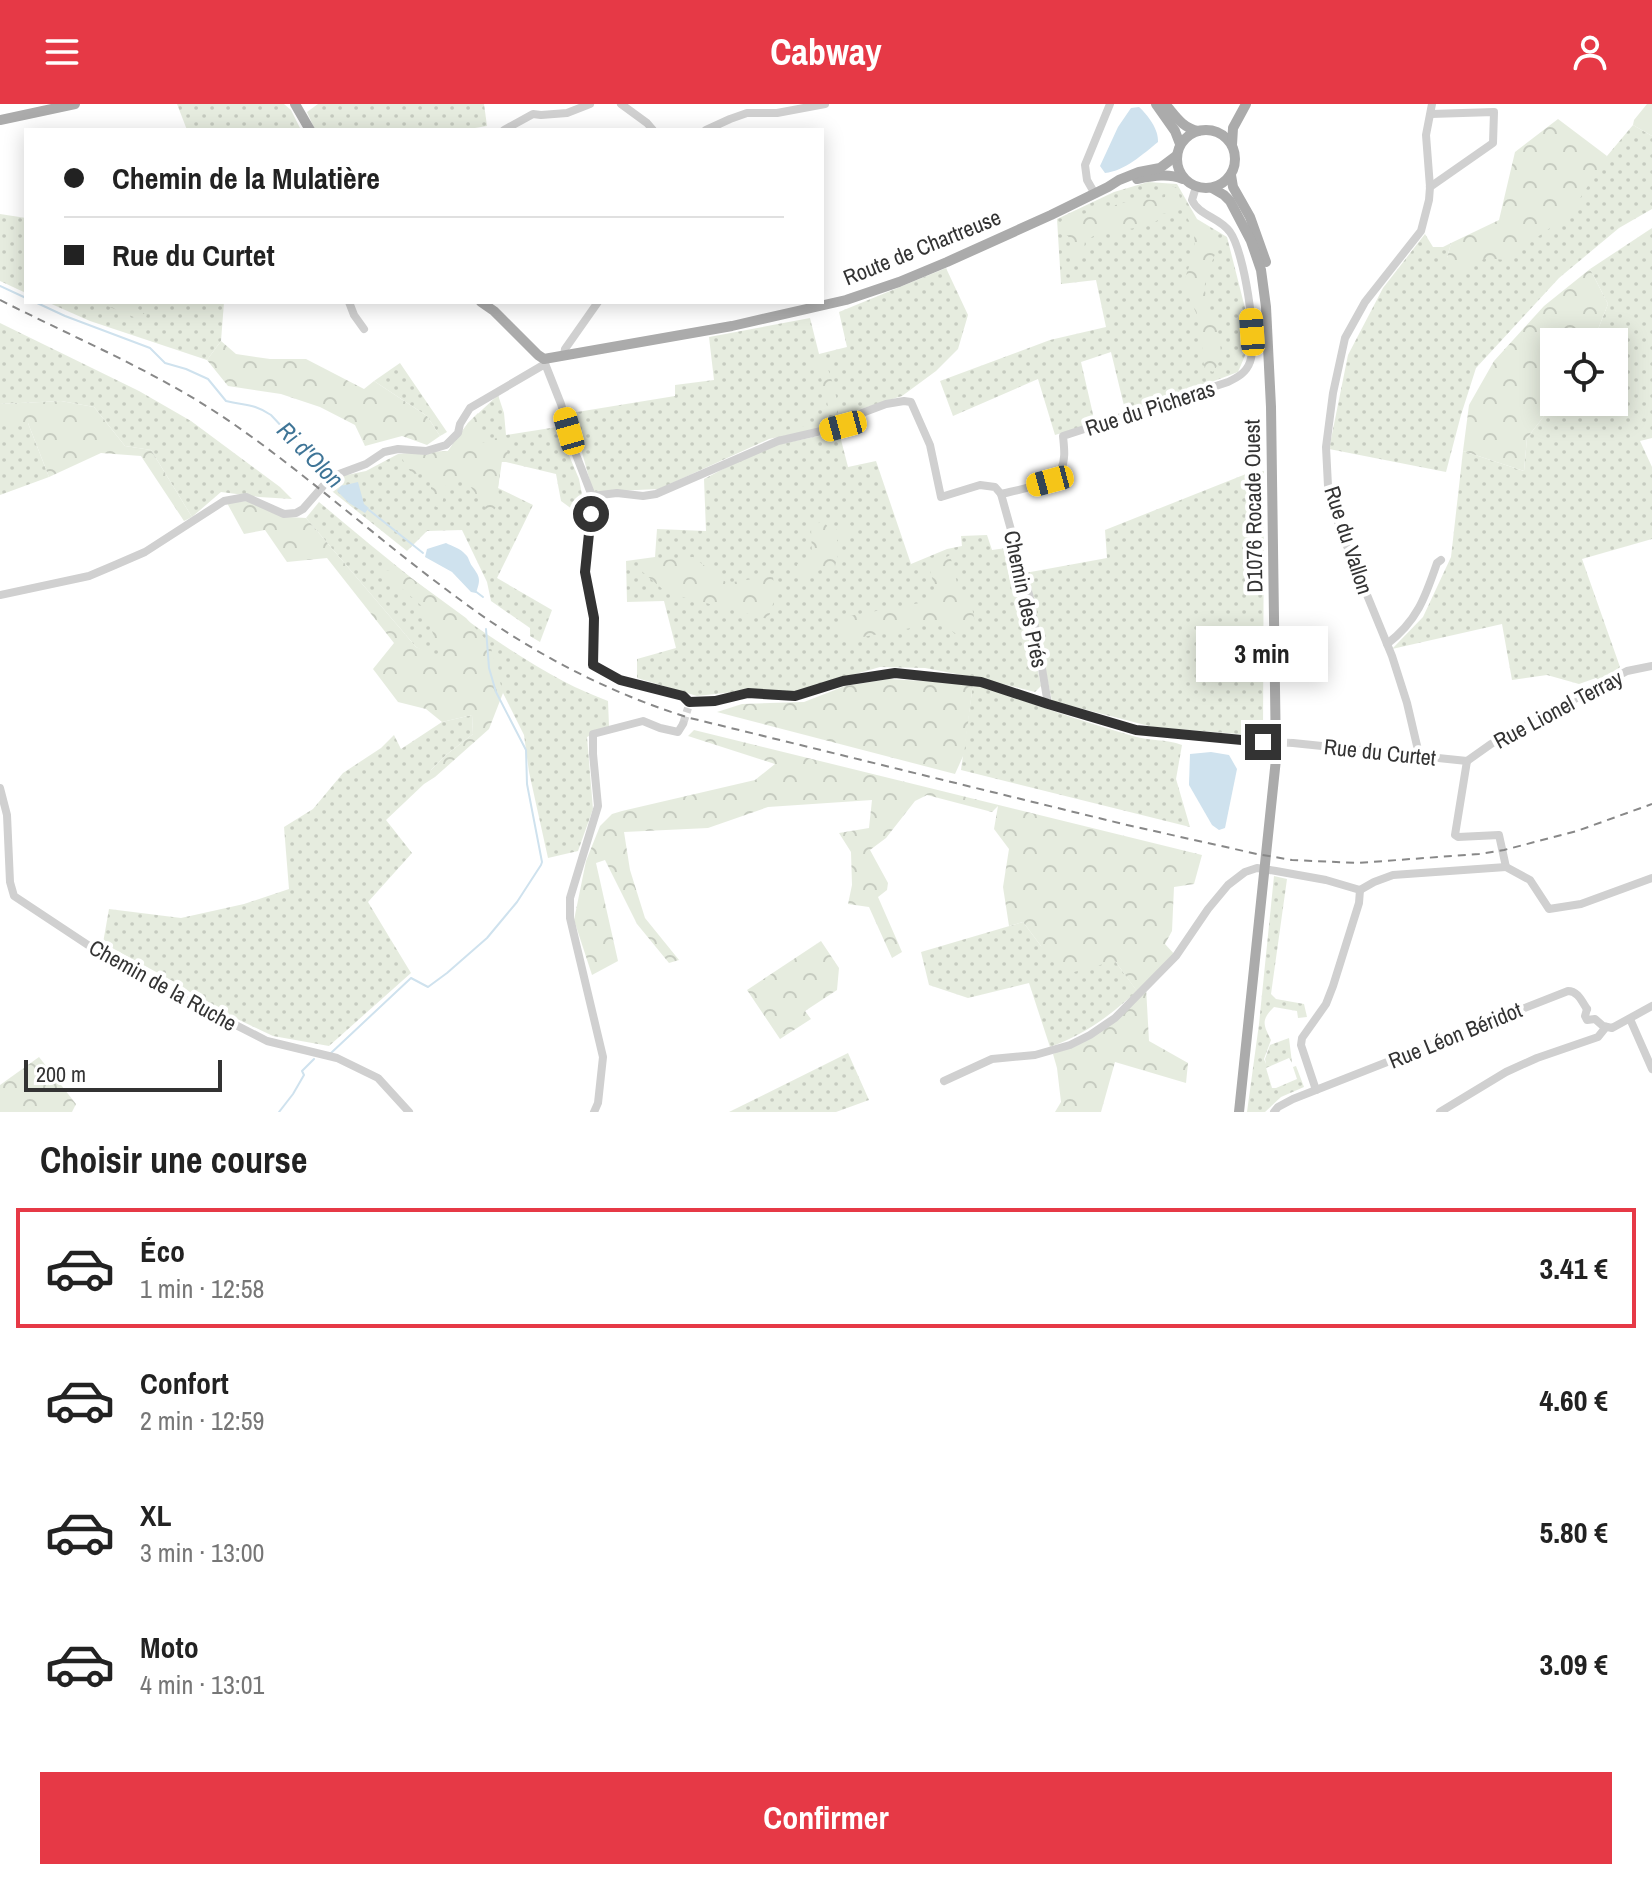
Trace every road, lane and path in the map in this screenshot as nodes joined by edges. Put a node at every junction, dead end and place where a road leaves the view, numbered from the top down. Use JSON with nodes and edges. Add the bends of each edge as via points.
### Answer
{"nodes":[{"id":1,"x":75,"y":104,"type":"edge"},
{"id":2,"x":295,"y":104,"type":"edge"},
{"id":3,"x":590,"y":104,"type":"edge"},
{"id":4,"x":621,"y":104,"type":"edge"},
{"id":5,"x":825,"y":104,"type":"edge"},
{"id":6,"x":1110,"y":104,"type":"edge"},
{"id":7,"x":1156,"y":104,"type":"edge"},
{"id":8,"x":1165,"y":104,"type":"edge"},
{"id":9,"x":1432,"y":104,"type":"edge"},
{"id":10,"x":1477,"y":104,"type":"edge"},
{"id":11,"x":1244,"y":106,"type":"edge"},
{"id":12,"x":1472,"y":113,"type":"junction"},
{"id":13,"x":1431,"y":114,"type":"junction"},
{"id":14,"x":0,"y":120,"type":"edge"},
{"id":15,"x":309,"y":128,"type":"edge"},
{"id":16,"x":508,"y":128,"type":"edge"},
{"id":17,"x":651,"y":128,"type":"edge"},
{"id":18,"x":710,"y":128,"type":"edge"},
{"id":19,"x":1198,"y":131,"type":"junction"},
{"id":20,"x":1214,"y":131,"type":"junction"},
{"id":21,"x":1180,"y":144,"type":"junction"},
{"id":22,"x":1232,"y":145,"type":"junction"},
{"id":23,"x":1176,"y":156,"type":"junction"},
{"id":24,"x":1231,"y":175,"type":"junction"},
{"id":25,"x":1183,"y":179,"type":"junction"},
{"id":26,"x":1108,"y":187,"type":"junction"},
{"id":27,"x":1196,"y":187,"type":"junction"},
{"id":28,"x":1430,"y":187,"type":"junction"},
{"id":29,"x":1212,"y":188,"type":"junction"},
{"id":30,"x":1095,"y":194,"type":"junction"},
{"id":31,"x":350,"y":304,"type":"edge"},
{"id":32,"x":484,"y":304,"type":"edge"},
{"id":33,"x":597,"y":304,"type":"edge"},
{"id":34,"x":364,"y":329,"type":"dead end"},
{"id":35,"x":564,"y":355,"type":"junction"},
{"id":36,"x":545,"y":362,"type":"junction"},
{"id":37,"x":1271,"y":407,"type":"junction"},
{"id":38,"x":1001,"y":494,"type":"junction"},
{"id":39,"x":592,"y":496,"type":"junction"},
{"id":40,"x":1441,"y":560,"type":"dead end"},
{"id":41,"x":0,"y":595,"type":"edge"},
{"id":42,"x":1387,"y":644,"type":"junction"},
{"id":43,"x":1652,"y":666,"type":"edge"},
{"id":44,"x":1048,"y":704,"type":"junction"},
{"id":45,"x":683,"y":724,"type":"dead end"},
{"id":46,"x":1263,"y":742,"type":"tunnel mouth"},
{"id":47,"x":1293,"y":743,"type":"tunnel mouth"},
{"id":48,"x":1418,"y":756,"type":"junction"},
{"id":49,"x":1467,"y":761,"type":"junction"},
{"id":50,"x":0,"y":788,"type":"edge"},
{"id":51,"x":1506,"y":866,"type":"junction"},
{"id":52,"x":1652,"y":878,"type":"edge"},
{"id":53,"x":1360,"y":890,"type":"junction"},
{"id":54,"x":1652,"y":1006,"type":"edge"},
{"id":55,"x":1630,"y":1019,"type":"junction"},
{"id":56,"x":1609,"y":1027,"type":"junction"},
{"id":57,"x":1652,"y":1069,"type":"edge"},
{"id":58,"x":944,"y":1081,"type":"dead end"},
{"id":59,"x":1316,"y":1090,"type":"junction"},
{"id":60,"x":409,"y":1112,"type":"edge"},
{"id":61,"x":594,"y":1112,"type":"edge"},
{"id":62,"x":1239,"y":1112,"type":"edge"},
{"id":63,"x":1274,"y":1112,"type":"edge"},
{"id":64,"x":1440,"y":1112,"type":"edge"}],
"edges":[{"from":1,"to":14,"type":"main road"},
{"from":2,"to":15,"type":"main road"},
{"from":3,"to":16,"type":"street","via":[[567,113],[533,114]]},
{"from":4,"to":17,"type":"street"},
{"from":5,"to":18,"type":"street","via":[[747,113]]},
{"from":6,"to":30,"type":"street","via":[[1085,165]]},
{"from":7,"to":21,"type":"main road"},
{"from":8,"to":19,"type":"main road","via":[[1182,124]]},
{"from":9,"to":13,"type":"street","name":"Rue du Vallon"},
{"from":10,"to":12,"type":"street"},
{"from":11,"to":20,"type":"main road"},
{"from":11,"to":22,"type":"main road","via":[[1233,128]]},
{"from":12,"to":13,"type":"street"},
{"from":12,"to":28,"type":"street","via":[[1494,112],[1493,143]]},
{"from":13,"to":28,"type":"street","name":"Rue du Vallon","via":[[1426,135]]},
{"from":19,"to":20,"type":"main road"},
{"from":19,"to":21,"type":"main road"},
{"from":20,"to":22,"type":"main road"},
{"from":21,"to":23,"type":"main road"},
{"from":22,"to":24,"type":"main road"},
{"from":23,"to":25,"type":"main road"},
{"from":23,"to":26,"type":"main road","name":"Route de Chartreuse","via":[[1160,168]]},
{"from":24,"to":29,"type":"main road"},
{"from":24,"to":37,"type":"main road","via":[[1260,243],[1270,283]]},
{"from":25,"to":26,"type":"main road","name":"Route de Chartreuse","via":[[1160,175]]},
{"from":25,"to":27,"type":"main road"},
{"from":26,"to":30,"type":"main road","name":"Route de Chartreuse"},
{"from":27,"to":29,"type":"main road"},
{"from":27,"to":38,"type":"street","name":"Rue du Picheras","via":[[1192,200],[1197,209],[1223,224],[1234,240],[1251,313],[1249,366],[1228,382],[1063,436],[1061,472],[1050,481]]},
{"from":28,"to":42,"type":"street","name":"Rue du Vallon","via":[[1421,231],[1365,302],[1345,338],[1326,447],[1328,486],[1340,529]]},
{"from":29,"to":37,"type":"main road","name":"D1076 Rocade Ouest","via":[[1230,201],[1261,270]]},
{"from":30,"to":35,"type":"main road","name":"Route de Chartreuse","via":[[928,270],[846,300]]},
{"from":31,"to":34,"type":"street"},
{"from":32,"to":36,"type":"main road"},
{"from":33,"to":35,"type":"street"},
{"from":35,"to":36,"type":"main road","name":"Route de Chartreuse"},
{"from":36,"to":39,"type":"street"},
{"from":36,"to":41,"type":"street","via":[[470,408],[446,445],[384,452],[331,477],[296,513],[284,514],[246,497],[224,501],[145,552],[89,576]]},
{"from":37,"to":62,"type":"main road","name":"D1076 Rocade Ouest","via":[[1275,784]]},
{"from":38,"to":39,"type":"street","name":"Rue du Picheras","via":[[995,487],[980,485],[941,497],[930,445],[911,402],[904,401],[854,416],[843,426],[778,441],[656,494]]},
{"from":38,"to":44,"type":"street","name":"Chemin des Prés","via":[[1030,598]]},
{"from":39,"to":44,"type":"street","via":[[585,572],[594,618],[593,665],[620,680],[683,696],[688,705],[748,693],[795,696],[895,673],[981,682]]},
{"from":40,"to":42,"type":"street","via":[[1404,631]]},
{"from":42,"to":48,"type":"street","name":"Rue du Vallon"},
{"from":43,"to":49,"type":"street","name":"Rue Lionel Terray","via":[[1627,671]]},
{"from":44,"to":46,"type":"street","via":[[1136,730]]},
{"from":45,"to":61,"type":"street","via":[[678,732],[643,721],[593,734],[598,806],[570,898],[570,918],[603,1057]]},
{"from":47,"to":48,"type":"street","name":"Rue du Curtet"},
{"from":48,"to":49,"type":"street","name":"Rue du Curtet"},
{"from":49,"to":51,"type":"street","via":[[1455,835],[1499,835]]},
{"from":50,"to":60,"type":"street","name":"Chemin de la Ruche","via":[[14,896],[138,975],[267,1041],[337,1058],[378,1078]]},
{"from":51,"to":52,"type":"street","via":[[1530,880],[1549,909],[1581,904]]},
{"from":51,"to":53,"type":"street","via":[[1393,875]]},
{"from":53,"to":58,"type":"street","via":[[1257,868],[1245,872],[1208,909],[1176,956],[1115,1018],[1070,1045],[992,1059]]},
{"from":53,"to":59,"type":"street","via":[[1326,1004],[1302,1038]]},
{"from":54,"to":55,"type":"street"},
{"from":55,"to":56,"type":"street"},
{"from":55,"to":57,"type":"street"},
{"from":56,"to":59,"type":"street","name":"Rue Léon Béridot","via":[[1587,1020],[1578,995],[1568,991]]},
{"from":56,"to":64,"type":"street","via":[[1598,1037],[1506,1072]]},
{"from":59,"to":63,"type":"street"}]}
